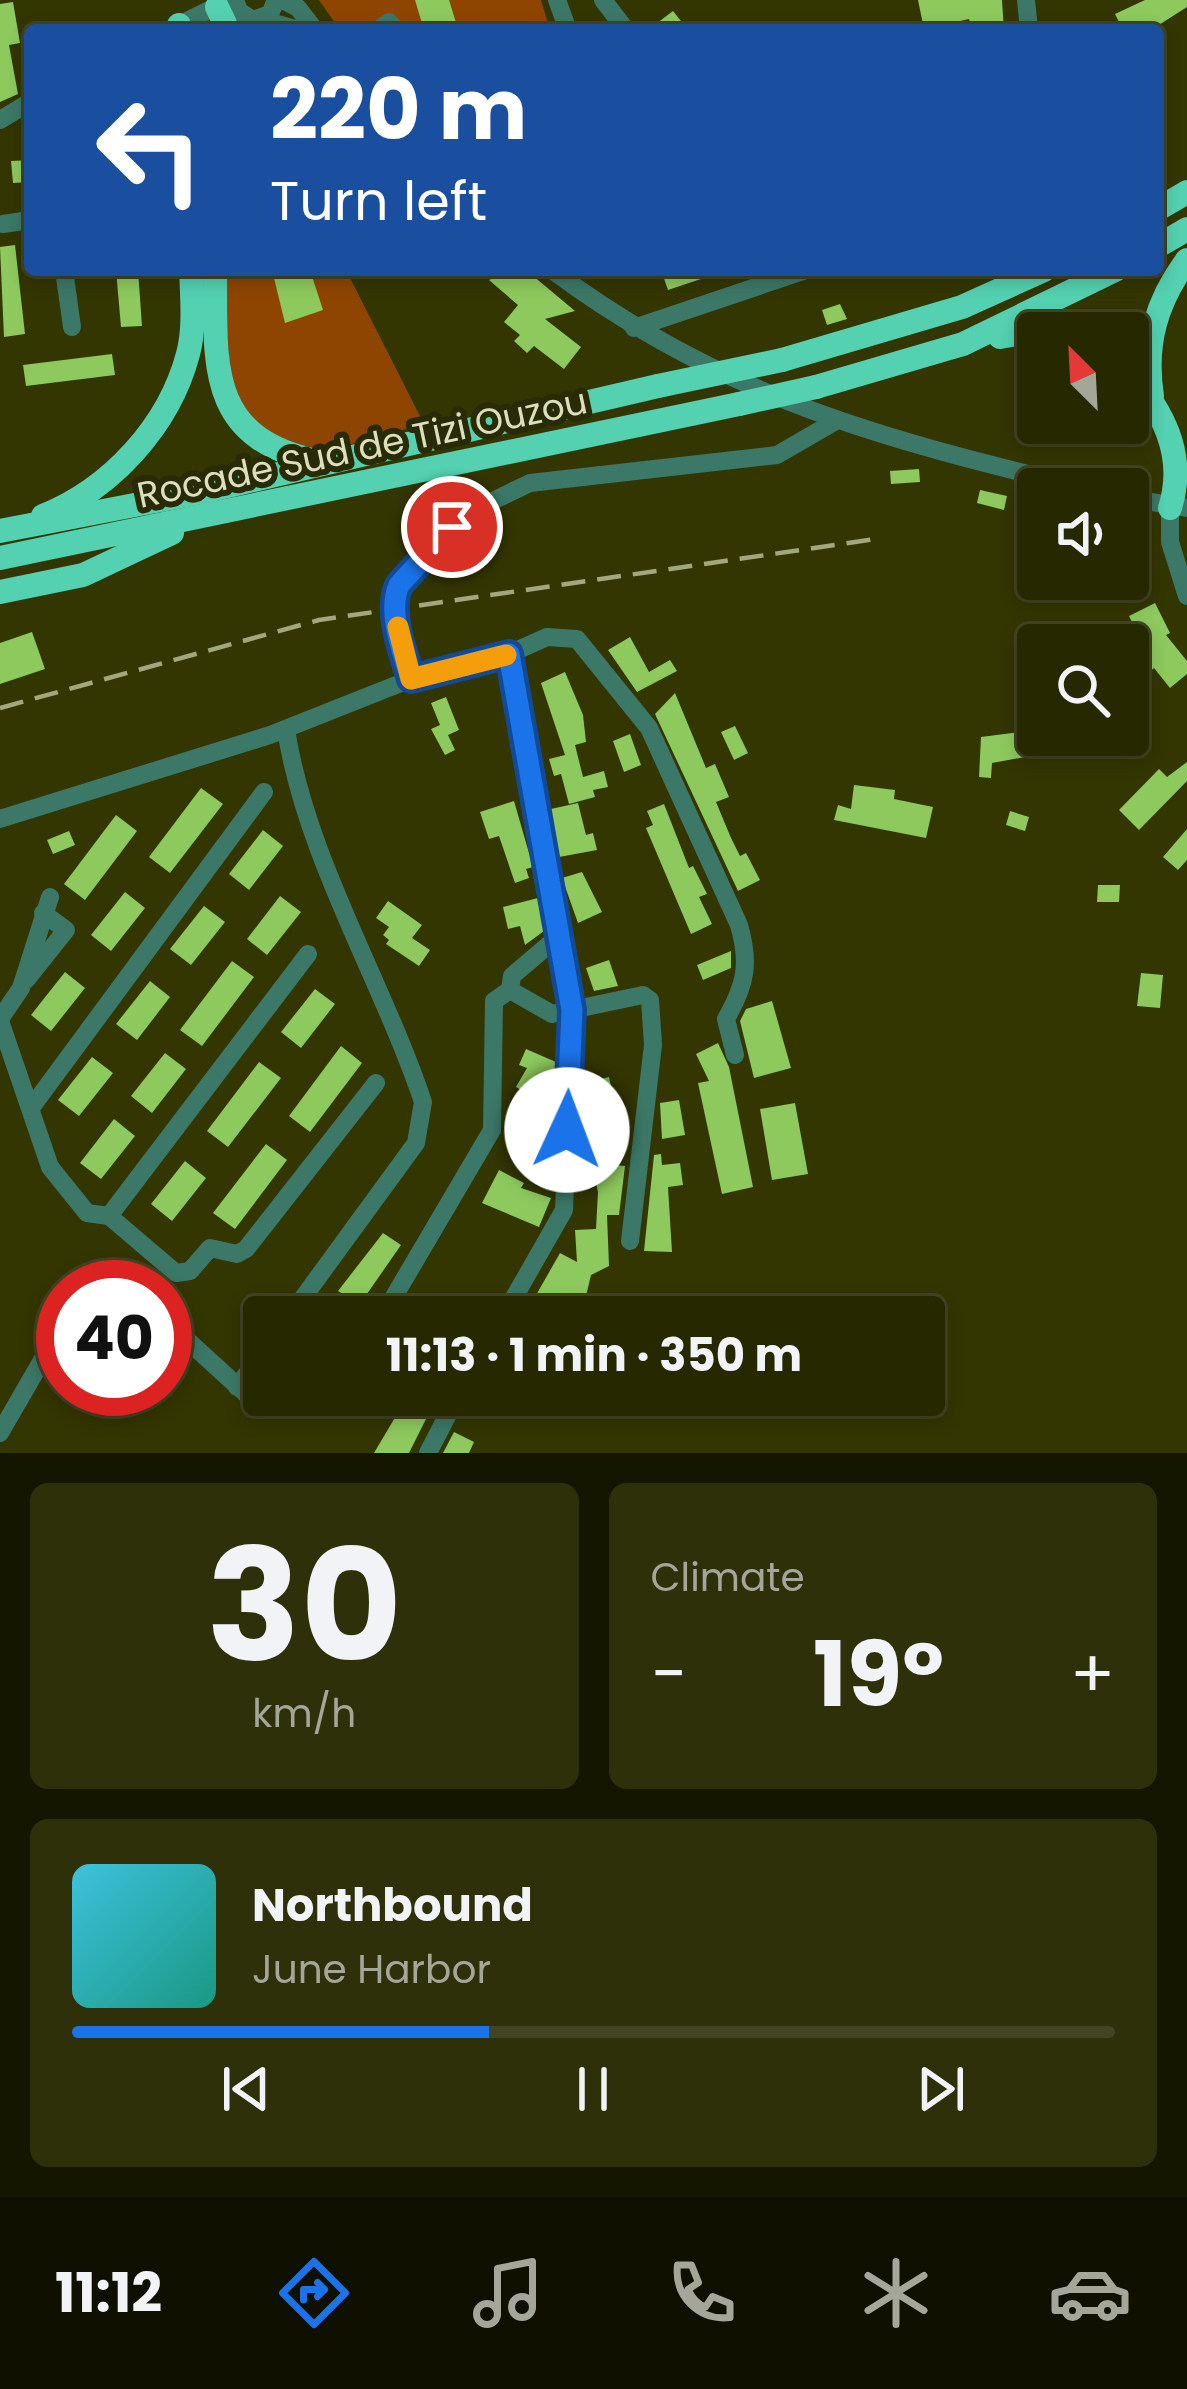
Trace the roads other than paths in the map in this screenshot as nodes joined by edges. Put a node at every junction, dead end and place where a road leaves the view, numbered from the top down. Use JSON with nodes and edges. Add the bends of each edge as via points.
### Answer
{"nodes":[{"id":1,"x":280,"y":0,"type":"edge"},
{"id":2,"x":603,"y":0,"type":"edge"},
{"id":3,"x":231,"y":16,"type":"edge"},
{"id":4,"x":194,"y":24,"type":"edge"},
{"id":5,"x":270,"y":24,"type":"edge"},
{"id":6,"x":310,"y":24,"type":"edge"},
{"id":7,"x":621,"y":24,"type":"edge"},
{"id":8,"x":1187,"y":260,"type":"edge"},
{"id":9,"x":65,"y":276,"type":"edge"},
{"id":10,"x":191,"y":276,"type":"edge"},
{"id":11,"x":215,"y":276,"type":"edge"},
{"id":12,"x":560,"y":276,"type":"edge"},
{"id":13,"x":788,"y":276,"type":"edge"},
{"id":14,"x":1031,"y":276,"type":"edge"},
{"id":15,"x":1103,"y":276,"type":"edge"},
{"id":16,"x":72,"y":327,"type":"dead end"},
{"id":17,"x":634,"y":328,"type":"junction"},
{"id":18,"x":1017,"y":334,"type":"edge"},
{"id":19,"x":963,"y":344,"type":"junction"},
{"id":20,"x":1149,"y":394,"type":"edge"},
{"id":21,"x":1153,"y":399,"type":"junction"},
{"id":22,"x":834,"y":422,"type":"junction"},
{"id":23,"x":325,"y":463,"type":"junction"},
{"id":24,"x":1017,"y":470,"type":"edge"},
{"id":25,"x":1149,"y":502,"type":"edge"},
{"id":26,"x":1179,"y":508,"type":"edge"},
{"id":27,"x":196,"y":521,"type":"junction"},
{"id":28,"x":5,"y":531,"type":"edge"},
{"id":29,"x":0,"y":558,"type":"edge"},
{"id":30,"x":0,"y":592,"type":"edge"},
{"id":31,"x":1187,"y":596,"type":"edge"},
{"id":32,"x":509,"y":654,"type":"junction"},
{"id":33,"x":411,"y":679,"type":"junction"},
{"id":34,"x":286,"y":729,"type":"junction"},
{"id":35,"x":264,"y":793,"type":"dead end"},
{"id":36,"x":0,"y":819,"type":"edge"},
{"id":37,"x":559,"y":936,"type":"junction"},
{"id":38,"x":308,"y":954,"type":"dead end"},
{"id":39,"x":20,"y":988,"type":"junction"},
{"id":40,"x":510,"y":990,"type":"junction"},
{"id":41,"x":572,"y":1010,"type":"junction"},
{"id":42,"x":0,"y":1020,"type":"edge"},
{"id":43,"x":735,"y":1055,"type":"dead end"},
{"id":44,"x":376,"y":1083,"type":"dead end"},
{"id":45,"x":31,"y":1108,"type":"junction"},
{"id":46,"x":109,"y":1216,"type":"junction"},
{"id":47,"x":630,"y":1241,"type":"dead end"},
{"id":48,"x":304,"y":1296,"type":"edge"},
{"id":49,"x":394,"y":1296,"type":"edge"},
{"id":50,"x":514,"y":1296,"type":"edge"},
{"id":51,"x":192,"y":1345,"type":"edge"},
{"id":52,"x":36,"y":1371,"type":"edge"},
{"id":53,"x":243,"y":1379,"type":"edge"},
{"id":54,"x":237,"y":1387,"type":"junction"},
{"id":55,"x":243,"y":1391,"type":"edge"},
{"id":56,"x":447,"y":1416,"type":"edge"},
{"id":57,"x":0,"y":1433,"type":"edge"},
{"id":58,"x":428,"y":1453,"type":"edge"}],
"edges":[{"from":1,"to":3,"type":"street","via":[[270,14]]},
{"from":1,"to":6,"type":"street"},
{"from":2,"to":7,"type":"street"},
{"from":3,"to":4,"type":"street"},
{"from":3,"to":5,"type":"street"},
{"from":8,"to":21,"type":"highway","via":[[1163,293],[1154,326],[1147,365]]},
{"from":9,"to":16,"type":"street"},
{"from":10,"to":28,"type":"highway","via":[[189,352],[133,454],[92,491]]},
{"from":11,"to":23,"type":"highway","via":[[218,378],[238,422],[271,448]]},
{"from":12,"to":17,"type":"street"},
{"from":13,"to":17,"type":"street"},
{"from":14,"to":23,"type":"highway","name":"Rocade Sud de Tizi Ouzou","bridge":true,"via":[[962,307],[782,360]]},
{"from":15,"to":19,"type":"highway"},
{"from":17,"to":22,"type":"street"},
{"from":18,"to":19,"type":"highway"},
{"from":19,"to":27,"type":"highway","name":"Rocade Sud de Tizi Ouzou","bridge":true,"via":[[816,387]]},
{"from":20,"to":21,"type":"highway"},
{"from":21,"to":26,"type":"highway","via":[[1178,461]]},
{"from":22,"to":24,"type":"street"},
{"from":22,"to":33,"type":"street","bridge":true,"via":[[778,454],[530,483],[476,509],[432,546],[394,597]]},
{"from":23,"to":28,"type":"highway","name":"Rocade Sud de Tizi Ouzou"},
{"from":25,"to":26,"type":"street"},
{"from":26,"to":31,"type":"street","via":[[1170,542]]},
{"from":27,"to":29,"type":"highway","name":"Rocade Sud de Tizi Ouzou"},
{"from":27,"to":30,"type":"highway","via":[[82,574]]},
{"from":32,"to":33,"type":"street"},
{"from":32,"to":37,"type":"street"},
{"from":32,"to":43,"type":"street","via":[[548,637],[577,639],[649,728],[749,960],[726,1019]]},
{"from":33,"to":34,"type":"street"},
{"from":34,"to":36,"type":"street"},
{"from":34,"to":48,"type":"street","via":[[330,871],[423,1102],[416,1142]]},
{"from":35,"to":45,"type":"street"},
{"from":37,"to":40,"type":"street","via":[[512,976]]},
{"from":37,"to":41,"type":"street"},
{"from":38,"to":46,"type":"street"},
{"from":39,"to":39,"type":"street","via":[[47,905],[66,930]]},
{"from":39,"to":42,"type":"street"},
{"from":40,"to":41,"type":"street","via":[[552,1014]]},
{"from":40,"to":49,"type":"street","via":[[494,1000],[492,1130]]},
{"from":41,"to":47,"type":"street","via":[[650,1000],[653,1045]]},
{"from":41,"to":50,"type":"street","via":[[564,1210]]},
{"from":42,"to":45,"type":"street"},
{"from":44,"to":46,"type":"street","via":[[237,1254],[210,1248],[190,1271],[176,1273]]},
{"from":45,"to":46,"type":"street","via":[[50,1167],[87,1213]]},
{"from":51,"to":54,"type":"street"},
{"from":52,"to":57,"type":"street"},
{"from":53,"to":54,"type":"street"},
{"from":54,"to":55,"type":"street"},
{"from":56,"to":58,"type":"street"}]}
